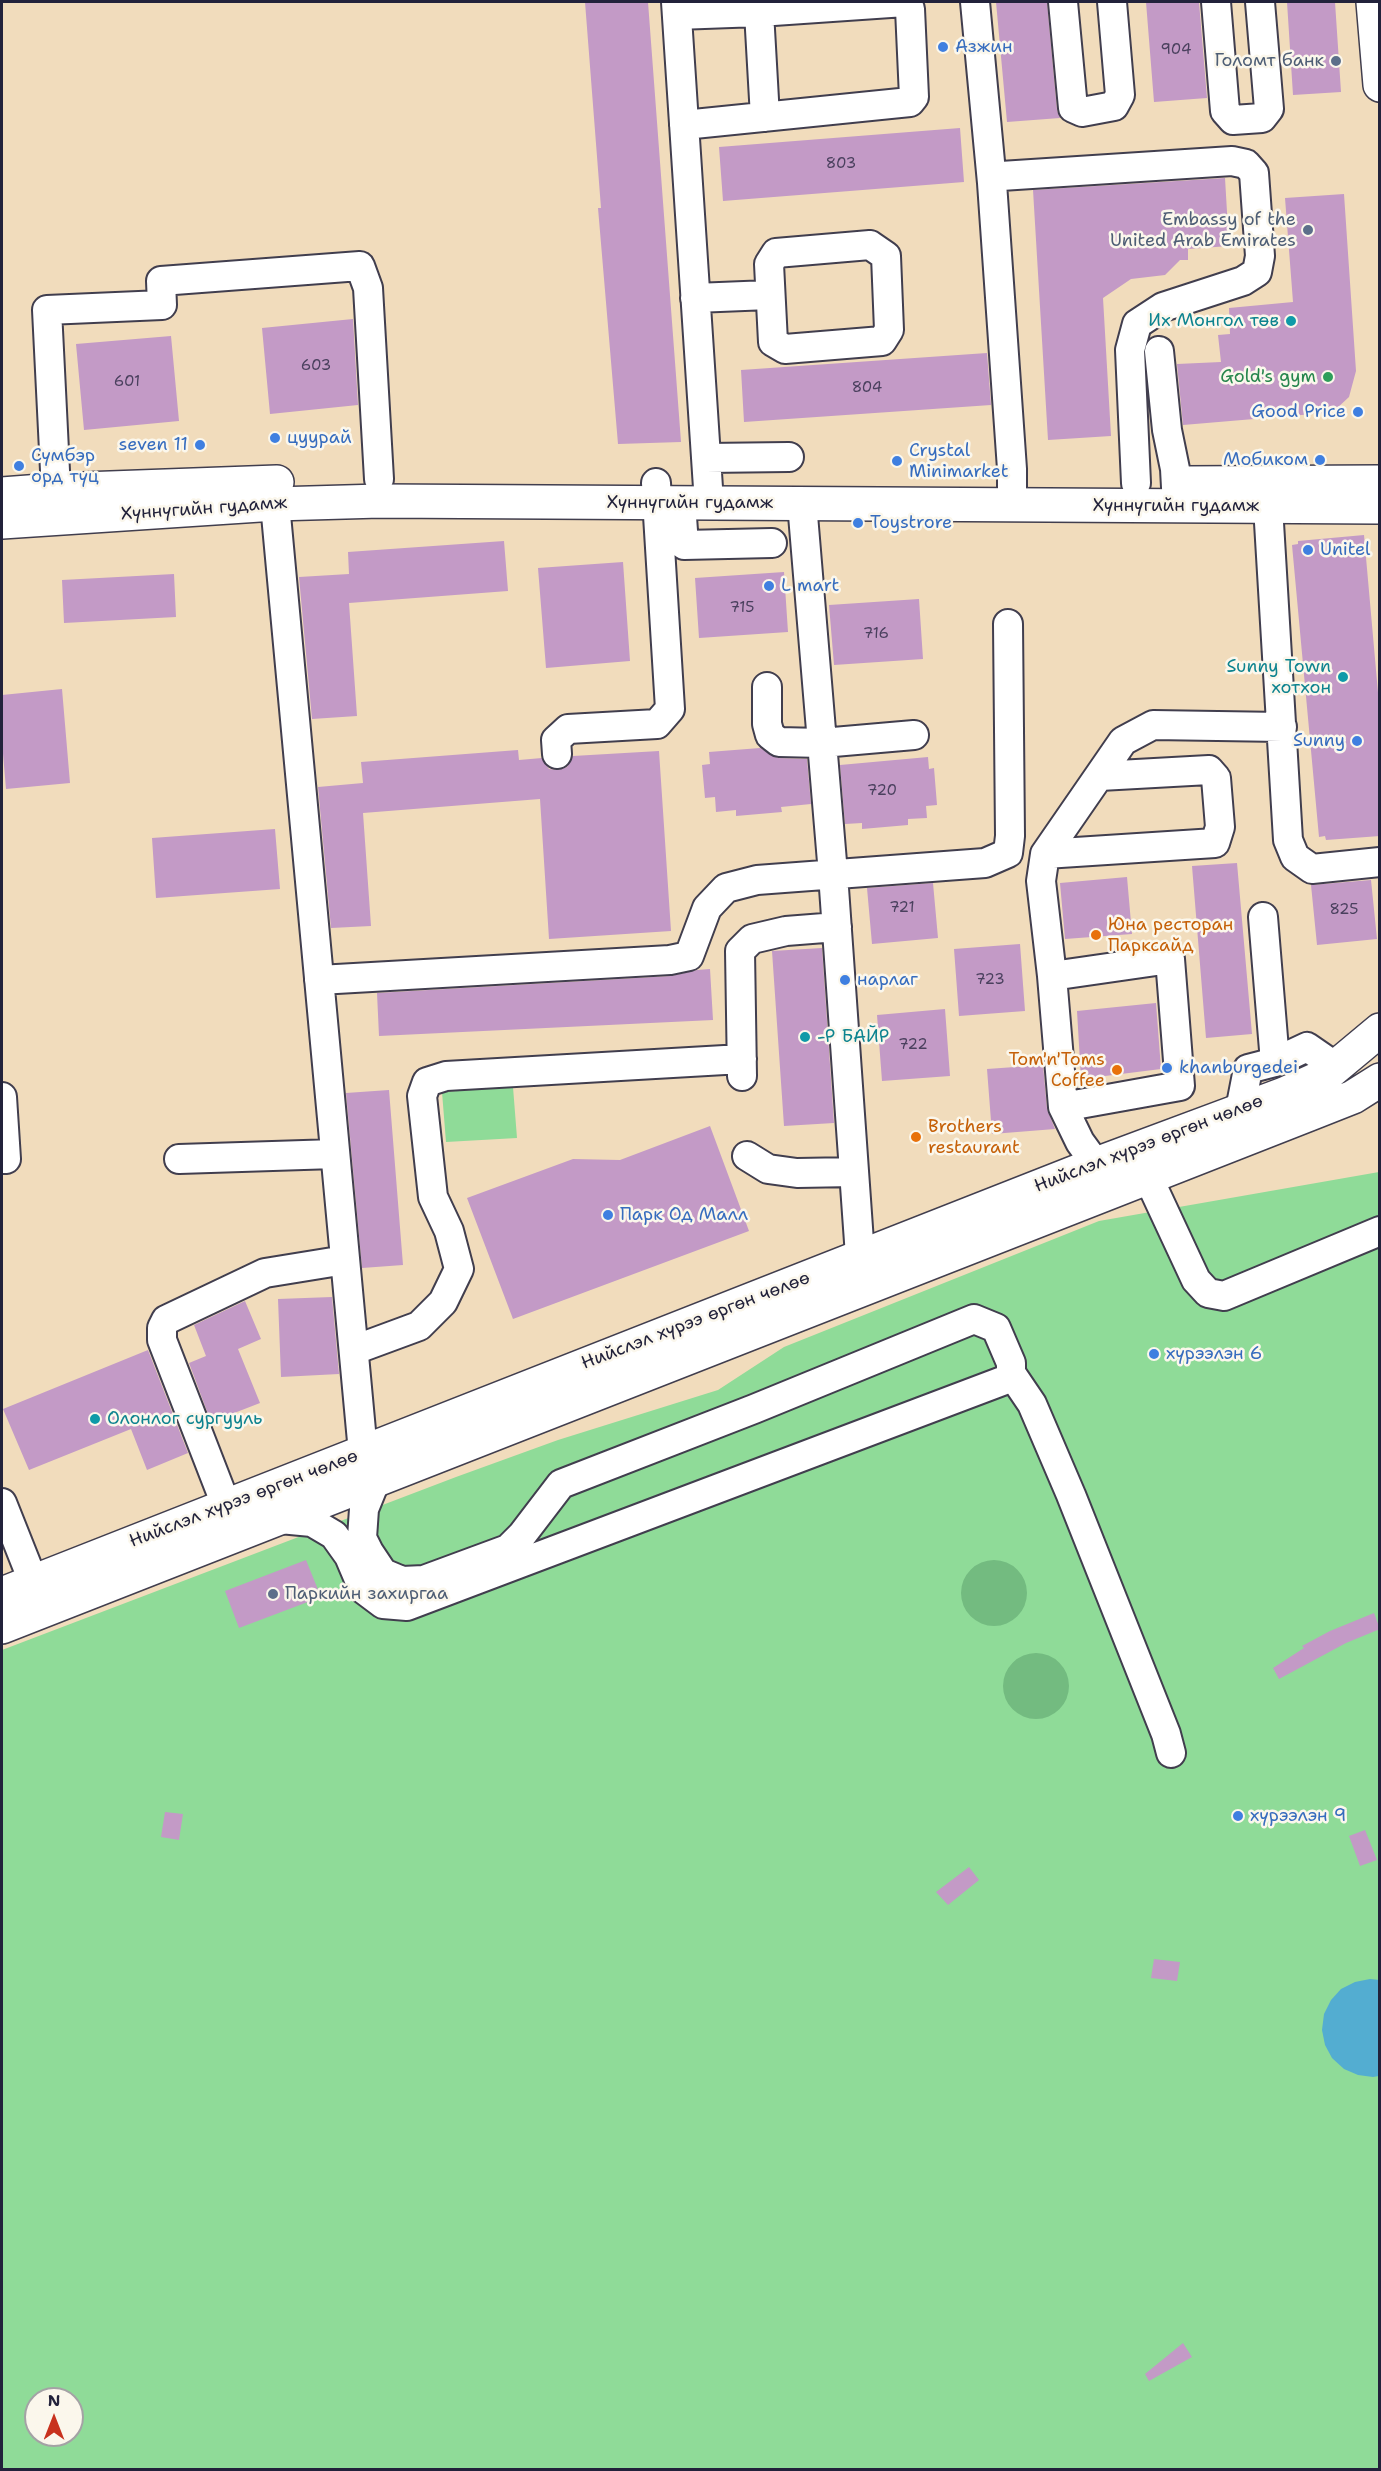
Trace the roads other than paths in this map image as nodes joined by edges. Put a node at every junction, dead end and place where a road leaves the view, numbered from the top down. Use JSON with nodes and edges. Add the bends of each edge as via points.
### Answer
{"nodes":[{"id":1,"x":975,"y":2,"type":"edge"},
{"id":2,"x":1063,"y":2,"type":"edge"},
{"id":3,"x":1112,"y":2,"type":"edge"},
{"id":4,"x":1216,"y":2,"type":"edge"},
{"id":5,"x":1260,"y":2,"type":"edge"},
{"id":6,"x":1373,"y":2,"type":"edge"},
{"id":7,"x":676,"y":8,"type":"edge"},
{"id":8,"x":759,"y":12,"type":"junction"},
{"id":9,"x":1380,"y":85,"type":"edge"},
{"id":10,"x":765,"y":117,"type":"junction"},
{"id":11,"x":684,"y":125,"type":"junction"},
{"id":12,"x":992,"y":183,"type":"junction"},
{"id":13,"x":769,"y":295,"type":"junction"},
{"id":14,"x":695,"y":298,"type":"junction"},
{"id":15,"x":1159,"y":351,"type":"dead end"},
{"id":16,"x":789,"y":458,"type":"dead end"},
{"id":17,"x":379,"y":479,"type":"junction"},
{"id":18,"x":1380,"y":482,"type":"edge"},
{"id":19,"x":1136,"y":483,"type":"junction"},
{"id":20,"x":686,"y":489,"type":"junction"},
{"id":21,"x":2,"y":494,"type":"edge"},
{"id":22,"x":1012,"y":494,"type":"junction"},
{"id":23,"x":1176,"y":494,"type":"junction"},
{"id":24,"x":802,"y":503,"type":"junction"},
{"id":25,"x":56,"y":504,"type":"junction"},
{"id":26,"x":275,"y":504,"type":"junction"},
{"id":27,"x":1268,"y":506,"type":"junction"},
{"id":28,"x":1380,"y":507,"type":"edge"},
{"id":29,"x":2,"y":522,"type":"edge"},
{"id":30,"x":772,"y":543,"type":"dead end"},
{"id":31,"x":1008,"y":624,"type":"dead end"},
{"id":32,"x":767,"y":687,"type":"dead end"},
{"id":33,"x":1281,"y":727,"type":"junction"},
{"id":34,"x":914,"y":735,"type":"dead end"},
{"id":35,"x":822,"y":743,"type":"junction"},
{"id":36,"x":557,"y":754,"type":"dead end"},
{"id":37,"x":1100,"y":776,"type":"junction"},
{"id":38,"x":1045,"y":854,"type":"junction"},
{"id":39,"x":1380,"y":862,"type":"edge"},
{"id":40,"x":833,"y":874,"type":"junction"},
{"id":41,"x":1263,"y":917,"type":"dead end"},
{"id":42,"x":837,"y":927,"type":"junction"},
{"id":43,"x":1052,"y":976,"type":"junction"},
{"id":44,"x":319,"y":980,"type":"junction"},
{"id":45,"x":1380,"y":1030,"type":"edge"},
{"id":46,"x":1275,"y":1062,"type":"junction"},
{"id":47,"x":1336,"y":1067,"type":"junction"},
{"id":48,"x":1380,"y":1080,"type":"edge"},
{"id":49,"x":2,"y":1097,"type":"edge"},
{"id":50,"x":1063,"y":1107,"type":"junction"},
{"id":51,"x":1240,"y":1110,"type":"junction"},
{"id":52,"x":335,"y":1154,"type":"junction"},
{"id":53,"x":747,"y":1156,"type":"dead end"},
{"id":54,"x":2,"y":1159,"type":"edge"},
{"id":55,"x":179,"y":1159,"type":"dead end"},
{"id":56,"x":1096,"y":1164,"type":"junction"},
{"id":57,"x":854,"y":1172,"type":"junction"},
{"id":58,"x":1148,"y":1177,"type":"junction"},
{"id":59,"x":1380,"y":1231,"type":"edge"},
{"id":60,"x":345,"y":1260,"type":"junction"},
{"id":61,"x":845,"y":1262,"type":"junction"},
{"id":62,"x":842,"y":1298,"type":"junction"},
{"id":63,"x":354,"y":1350,"type":"junction"},
{"id":64,"x":1011,"y":1373,"type":"junction"},
{"id":65,"x":363,"y":1452,"type":"junction"},
{"id":66,"x":375,"y":1482,"type":"junction"},
{"id":67,"x":2,"y":1503,"type":"edge"},
{"id":68,"x":226,"y":1506,"type":"junction"},
{"id":69,"x":280,"y":1519,"type":"junction"},
{"id":70,"x":81,"y":1580,"type":"junction"},
{"id":71,"x":33,"y":1581,"type":"junction"},
{"id":72,"x":2,"y":1594,"type":"edge"},
{"id":73,"x":2,"y":1627,"type":"edge"},
{"id":74,"x":1171,"y":1753,"type":"dead end"}],
"edges":[{"from":1,"to":12,"type":"street"},
{"from":2,"to":3,"type":"street","via":[[1073,108],[1082,112],[1114,106],[1120,95]]},
{"from":4,"to":5,"type":"street","via":[[1225,111],[1233,120],[1262,118],[1269,109]]},
{"from":6,"to":9,"type":"main road"},
{"from":7,"to":8,"type":"street"},
{"from":7,"to":11,"type":"street"},
{"from":8,"to":10,"type":"street"},
{"from":8,"to":10,"type":"street","via":[[906,2],[910,9],[914,97],[910,102]]},
{"from":10,"to":11,"type":"street"},
{"from":11,"to":14,"type":"street"},
{"from":12,"to":19,"type":"street","via":[[1001,177],[1232,161],[1246,164],[1254,173],[1260,256],[1257,272],[1243,281],[1163,307],[1137,324],[1130,350]]},
{"from":12,"to":22,"type":"street"},
{"from":13,"to":13,"type":"street","via":[[769,264],[776,253],[870,245],[886,256],[889,330],[882,341],[785,349],[773,342]]},
{"from":13,"to":14,"type":"street"},
{"from":14,"to":20,"type":"street"},
{"from":15,"to":23,"type":"street"},
{"from":16,"to":20,"type":"street"},
{"from":17,"to":20,"type":"main road","name":"Хүннүгийн гудамж"},
{"from":17,"to":25,"type":"main road","name":"Хүннүгийн гудамж"},
{"from":17,"to":25,"type":"street","via":[[368,288],[360,266],[161,281],[162,305],[47,310]]},
{"from":18,"to":23,"type":"main road","name":"Хүннүгийн гудамж"},
{"from":19,"to":22,"type":"main road","name":"Хүннүгийн гудамж"},
{"from":19,"to":23,"type":"main road","name":"Хүннүгийн гудамж"},
{"from":20,"to":22,"type":"main road","name":"Хүннүгийн гудамж"},
{"from":20,"to":24,"type":"main road","name":"Хүннүгийн гудамж"},
{"from":20,"to":26,"type":"main road","name":"Хүннүгийн гудамж"},
{"from":20,"to":30,"type":"street","via":[[684,545]]},
{"from":20,"to":36,"type":"street","via":[[669,709],[657,724],[568,729],[556,741]]},
{"from":21,"to":25,"type":"main road","name":"Хүннүгийн гудамж"},
{"from":22,"to":23,"type":"main road","name":"Хүннүгийн гудамж"},
{"from":22,"to":24,"type":"main road","name":"Хүннүгийн гудамж"},
{"from":23,"to":27,"type":"main road","name":"Хүннүгийн гудамж"},
{"from":24,"to":35,"type":"street"},
{"from":25,"to":26,"type":"main road","name":"Хүннүгийн гудамж"},
{"from":25,"to":29,"type":"main road","name":"Хүннүгийн гудамж"},
{"from":26,"to":44,"type":"street"},
{"from":27,"to":28,"type":"main road","name":"Хүннүгийн гудамж"},
{"from":27,"to":33,"type":"street"},
{"from":31,"to":40,"type":"street","via":[[1008,853],[986,862]]},
{"from":32,"to":35,"type":"street","via":[[770,735],[779,742]]},
{"from":33,"to":37,"type":"street","via":[[1153,725],[1123,741]]},
{"from":33,"to":39,"type":"street","via":[[1288,840],[1295,857],[1312,869]]},
{"from":34,"to":35,"type":"street"},
{"from":35,"to":40,"type":"street"},
{"from":37,"to":38,"type":"street"},
{"from":37,"to":38,"type":"street","via":[[1209,770],[1216,778],[1217,788],[1220,827],[1215,843]]},
{"from":38,"to":43,"type":"street","via":[[1041,882]]},
{"from":40,"to":42,"type":"street"},
{"from":40,"to":44,"type":"street","via":[[757,880],[726,888],[707,908],[689,956]]},
{"from":41,"to":46,"type":"street"},
{"from":42,"to":57,"type":"street"},
{"from":42,"to":63,"type":"street","via":[[786,931],[752,939],[740,951],[742,1068],[446,1076],[427,1083],[422,1096],[433,1197],[449,1231],[459,1269],[443,1302],[419,1326]]},
{"from":43,"to":50,"type":"street"},
{"from":43,"to":50,"type":"street","via":[[1170,959],[1180,1086]]},
{"from":44,"to":52,"type":"street"},
{"from":45,"to":47,"type":"main road","name":"Нийслэл хүрээ өргөн чөлөө"},
{"from":46,"to":47,"type":"street","via":[[1307,1047]]},
{"from":46,"to":51,"type":"street","via":[[1248,1069]]},
{"from":47,"to":51,"type":"main road","name":"Нийслэл хүрээ өргөн чөлөө","via":[[1284,1094]]},
{"from":48,"to":58,"type":"main road","name":"Нийслэл хүрээ өргөн чөлөө","via":[[1353,1097]]},
{"from":49,"to":54,"type":"street","via":[[6,1159]]},
{"from":50,"to":56,"type":"street"},
{"from":51,"to":56,"type":"main road","name":"Нийслэл хүрээ өргөн чөлөө"},
{"from":52,"to":55,"type":"street"},
{"from":52,"to":60,"type":"street"},
{"from":53,"to":57,"type":"street","via":[[768,1169],[787,1172]]},
{"from":56,"to":61,"type":"main road","name":"Нийслэл хүрээ өргөн чөлөө"},
{"from":57,"to":61,"type":"street"},
{"from":58,"to":59,"type":"street","via":[[1196,1280],[1208,1293],[1224,1296]]},
{"from":58,"to":62,"type":"main road","name":"Нийслэл хүрээ өргөн чөлөө"},
{"from":60,"to":63,"type":"street"},
{"from":60,"to":68,"type":"street","via":[[266,1274],[166,1320],[162,1328],[162,1340]]},
{"from":61,"to":62,"type":"main road"},
{"from":61,"to":65,"type":"main road","name":"Нийслэл хүрээ өргөн чөлөө"},
{"from":62,"to":66,"type":"main road","name":"Нийслэл хүрээ өргөн чөлөө"},
{"from":63,"to":65,"type":"street"},
{"from":64,"to":66,"type":"street","via":[[1011,1363],[996,1328],[974,1319],[561,1484],[508,1549],[424,1580],[402,1581],[383,1573],[369,1552],[362,1538],[364,1509]]},
{"from":64,"to":69,"type":"street","via":[[1005,1380],[407,1606],[383,1604],[363,1589],[349,1556],[334,1536],[312,1522]]},
{"from":64,"to":74,"type":"street","via":[[1032,1404],[1071,1496]]},
{"from":65,"to":68,"type":"main road","name":"Нийслэл хүрээ өргөн чөлөө"},
{"from":66,"to":69,"type":"main road","name":"Нийслэл хүрээ өргөн чөлөө"},
{"from":67,"to":71,"type":"street"},
{"from":68,"to":70,"type":"main road","name":"Нийслэл хүрээ өргөн чөлөө"},
{"from":69,"to":70,"type":"main road","name":"Нийслэл хүрээ өргөн чөлөө"},
{"from":70,"to":71,"type":"main road","name":"Нийслэл хүрээ өргөн чөлөө"},
{"from":70,"to":73,"type":"main road","name":"Нийслэл хүрээ өргөн чөлөө"},
{"from":71,"to":72,"type":"main road","name":"Нийслэл хүрээ өргөн чөлөө"}]}
